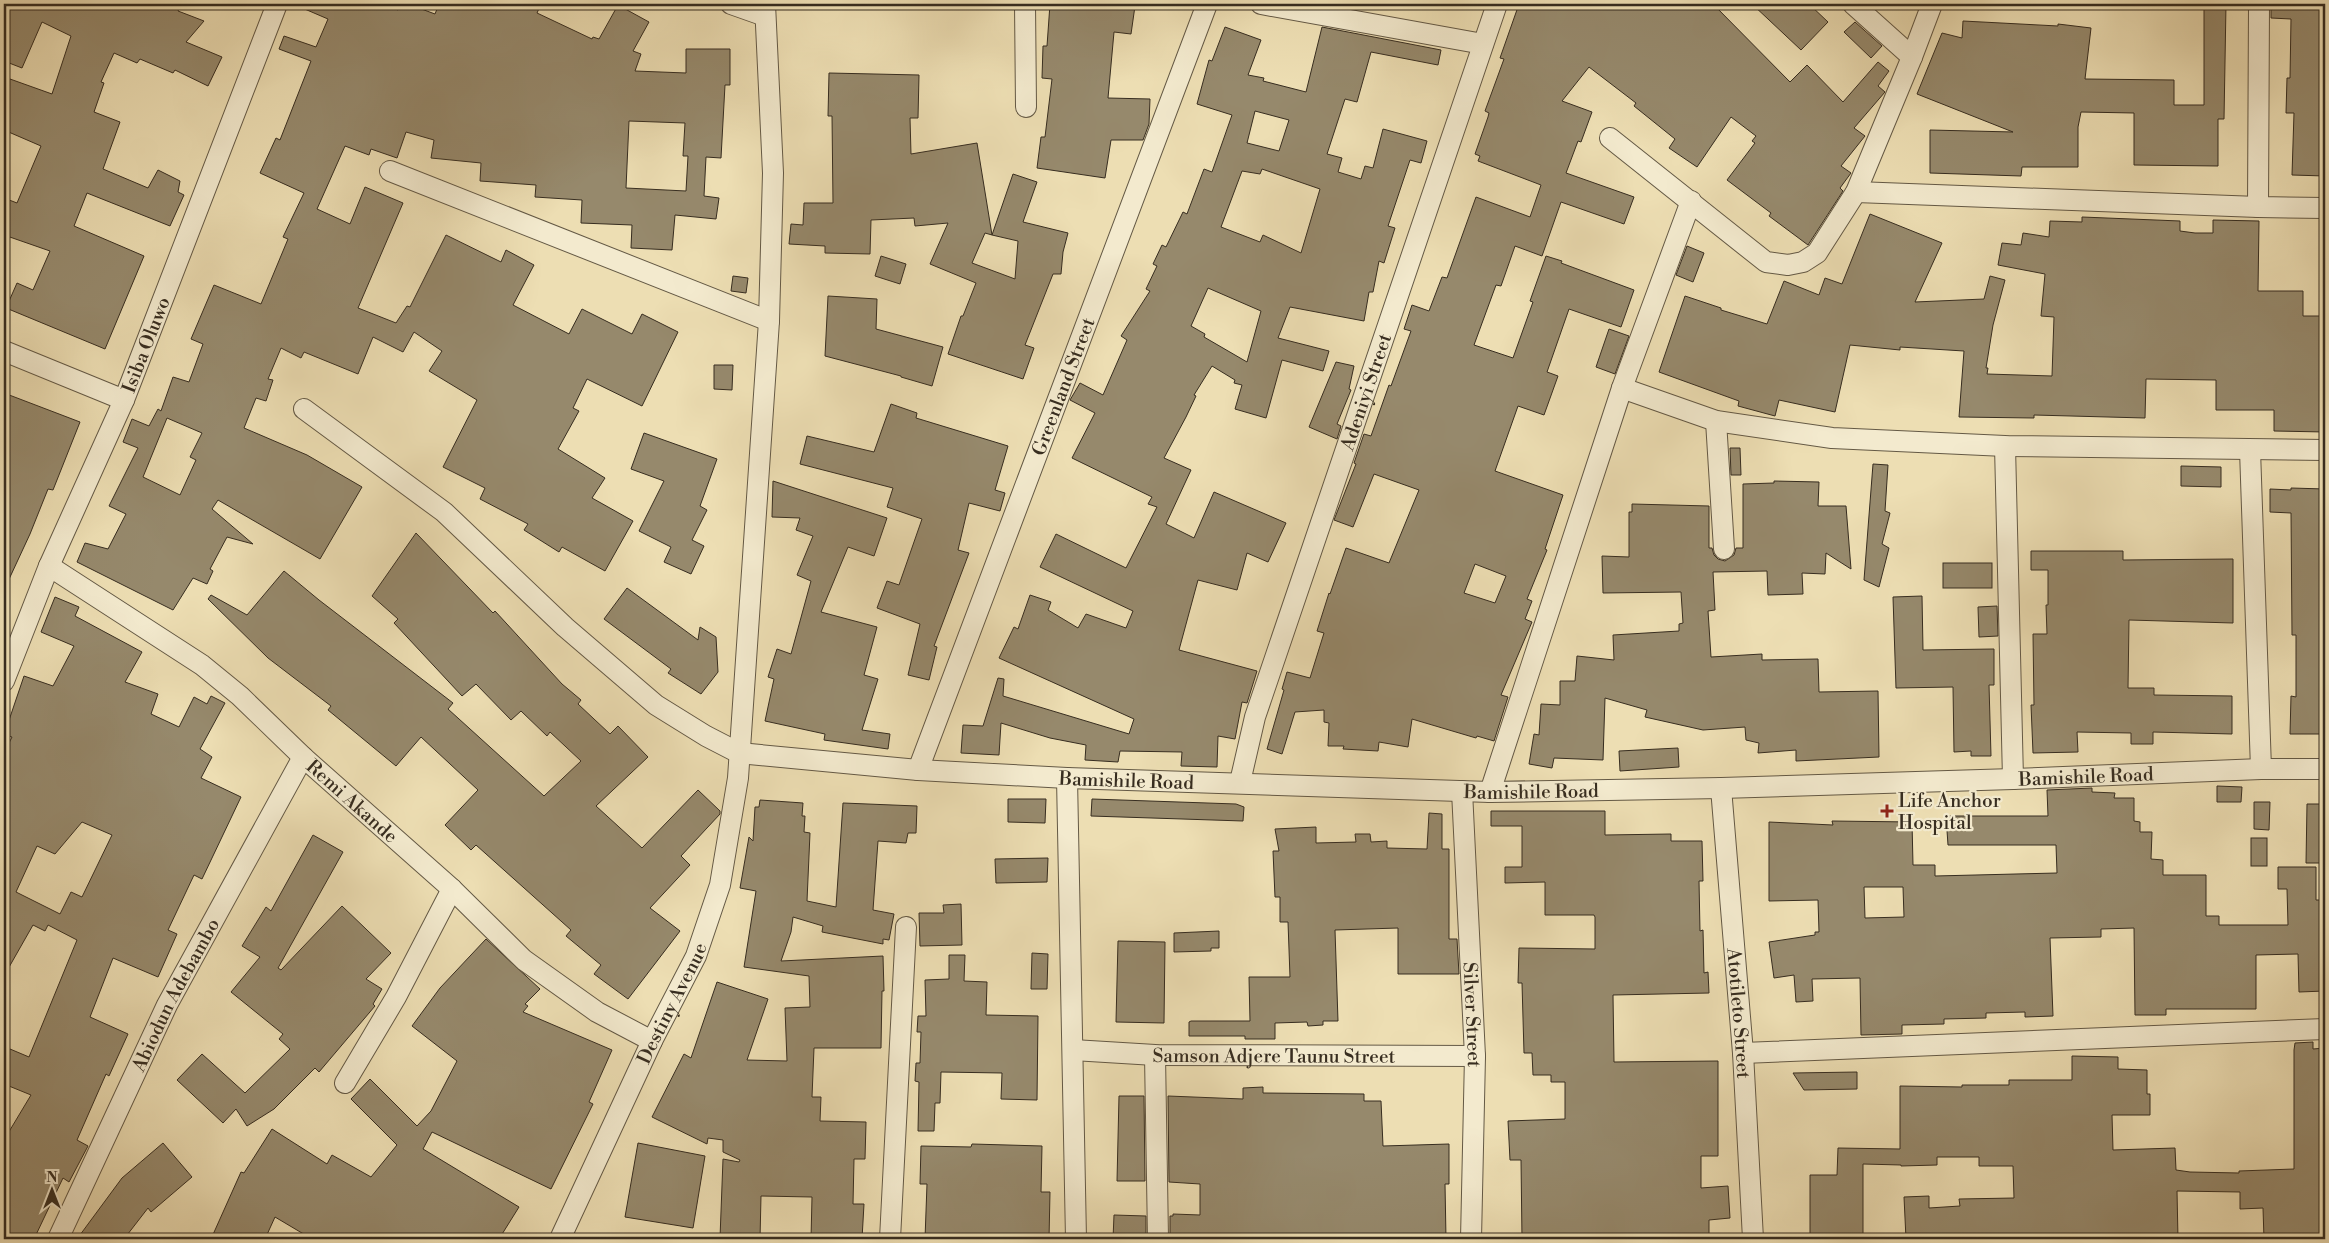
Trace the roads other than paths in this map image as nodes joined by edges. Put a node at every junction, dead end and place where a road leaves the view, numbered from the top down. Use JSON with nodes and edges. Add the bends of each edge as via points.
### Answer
{"nodes":[{"id":1,"x":277,"y":4,"type":"edge"},
{"id":2,"x":731,"y":4,"type":"edge"},
{"id":3,"x":1025,"y":4,"type":"edge"},
{"id":4,"x":1207,"y":4,"type":"edge"},
{"id":5,"x":1261,"y":4,"type":"edge"},
{"id":6,"x":1497,"y":4,"type":"edge"},
{"id":7,"x":1852,"y":4,"type":"edge"},
{"id":8,"x":1932,"y":4,"type":"edge"},
{"id":9,"x":2260,"y":4,"type":"edge"},
{"id":10,"x":765,"y":10,"type":"edge"},
{"id":11,"x":1483,"y":44,"type":"junction"},
{"id":12,"x":1912,"y":58,"type":"junction"},
{"id":13,"x":1026,"y":107,"type":"dead end"},
{"id":14,"x":1610,"y":138,"type":"dead end"},
{"id":15,"x":390,"y":171,"type":"dead end"},
{"id":16,"x":1856,"y":192,"type":"junction"},
{"id":17,"x":1691,"y":201,"type":"junction"},
{"id":18,"x":2258,"y":207,"type":"junction"},
{"id":19,"x":2325,"y":208,"type":"edge"},
{"id":20,"x":769,"y":321,"type":"junction"},
{"id":21,"x":4,"y":350,"type":"edge"},
{"id":22,"x":1622,"y":388,"type":"junction"},
{"id":23,"x":124,"y":400,"type":"junction"},
{"id":24,"x":304,"y":409,"type":"dead end"},
{"id":25,"x":1716,"y":422,"type":"junction"},
{"id":26,"x":2005,"y":446,"type":"junction"},
{"id":27,"x":2250,"y":450,"type":"junction"},
{"id":28,"x":2325,"y":450,"type":"edge"},
{"id":29,"x":1724,"y":549,"type":"dead end"},
{"id":30,"x":49,"y":566,"type":"junction"},
{"id":31,"x":4,"y":681,"type":"edge"},
{"id":32,"x":739,"y":753,"type":"junction"},
{"id":33,"x":303,"y":756,"type":"junction"},
{"id":34,"x":2261,"y":769,"type":"junction"},
{"id":35,"x":2325,"y":769,"type":"edge"},
{"id":36,"x":918,"y":770,"type":"junction"},
{"id":37,"x":1067,"y":778,"type":"junction"},
{"id":38,"x":2012,"y":779,"type":"junction"},
{"id":39,"x":1240,"y":782,"type":"junction"},
{"id":40,"x":1721,"y":788,"type":"junction"},
{"id":41,"x":1462,"y":791,"type":"junction"},
{"id":42,"x":1490,"y":792,"type":"junction"},
{"id":43,"x":452,"y":889,"type":"junction"},
{"id":44,"x":906,"y":927,"type":"dead end"},
{"id":45,"x":2325,"y":1029,"type":"edge"},
{"id":46,"x":652,"y":1041,"type":"junction"},
{"id":47,"x":1073,"y":1050,"type":"junction"},
{"id":48,"x":1743,"y":1053,"type":"junction"},
{"id":49,"x":1155,"y":1054,"type":"junction"},
{"id":50,"x":1475,"y":1056,"type":"junction"},
{"id":51,"x":345,"y":1083,"type":"dead end"},
{"id":52,"x":58,"y":1239,"type":"edge"},
{"id":53,"x":560,"y":1239,"type":"edge"},
{"id":54,"x":890,"y":1239,"type":"edge"},
{"id":55,"x":1076,"y":1239,"type":"edge"},
{"id":56,"x":1158,"y":1239,"type":"edge"},
{"id":57,"x":1470,"y":1239,"type":"edge"},
{"id":58,"x":1753,"y":1239,"type":"edge"}],
"edges":[{"from":1,"to":23,"type":"street","name":"Isiba Oluwo"},
{"from":2,"to":10,"type":"street"},
{"from":3,"to":13,"type":"street"},
{"from":4,"to":36,"type":"street","name":"Greenland Street"},
{"from":5,"to":11,"type":"street"},
{"from":6,"to":11,"type":"street","name":"Adeniyi Street"},
{"from":7,"to":12,"type":"street"},
{"from":8,"to":12,"type":"street"},
{"from":9,"to":18,"type":"street"},
{"from":10,"to":20,"type":"street","name":"Destiny Avenue","via":[[773,173]]},
{"from":11,"to":39,"type":"street","name":"Adeniyi Street","via":[[1255,717]]},
{"from":12,"to":16,"type":"street"},
{"from":14,"to":17,"type":"street"},
{"from":15,"to":20,"type":"street"},
{"from":16,"to":17,"type":"street","via":[[1817,253],[1803,262],[1788,265],[1766,262]]},
{"from":16,"to":18,"type":"street"},
{"from":17,"to":22,"type":"street"},
{"from":18,"to":19,"type":"street"},
{"from":20,"to":32,"type":"street","name":"Destiny Avenue"},
{"from":21,"to":23,"type":"street"},
{"from":22,"to":25,"type":"street"},
{"from":22,"to":42,"type":"street"},
{"from":23,"to":30,"type":"street","name":"Isiba Oluwo"},
{"from":24,"to":32,"type":"street","via":[[444,512],[565,627],[656,705]]},
{"from":25,"to":26,"type":"street","via":[[1832,438]]},
{"from":25,"to":29,"type":"street"},
{"from":26,"to":27,"type":"street"},
{"from":26,"to":38,"type":"street"},
{"from":27,"to":28,"type":"street"},
{"from":27,"to":34,"type":"street"},
{"from":30,"to":31,"type":"street","name":"Isiba Oluwo"},
{"from":30,"to":33,"type":"street","name":"Remi Akande","via":[[202,665]]},
{"from":32,"to":36,"type":"street","name":"Bamishile Road"},
{"from":32,"to":46,"type":"street","name":"Destiny Avenue","via":[[738,778],[720,885],[696,956]]},
{"from":33,"to":43,"type":"street","name":"Remi Akande"},
{"from":33,"to":52,"type":"street","name":"Abiodun Adebambo","via":[[168,1005]]},
{"from":34,"to":35,"type":"street","name":"Bamishile Road"},
{"from":34,"to":38,"type":"street","name":"Bamishile Road"},
{"from":36,"to":37,"type":"street","name":"Bamishile Road"},
{"from":37,"to":39,"type":"street","name":"Bamishile Road"},
{"from":37,"to":47,"type":"street"},
{"from":38,"to":40,"type":"street","name":"Bamishile Road"},
{"from":39,"to":41,"type":"street","name":"Bamishile Road"},
{"from":40,"to":42,"type":"street","name":"Bamishile Road"},
{"from":40,"to":48,"type":"street","name":"Atotileto Street"},
{"from":41,"to":42,"type":"street","name":"Bamishile Road"},
{"from":41,"to":50,"type":"street","name":"Silver Street"},
{"from":43,"to":46,"type":"street","name":"Remi Akande","via":[[524,960],[597,1012]]},
{"from":43,"to":51,"type":"street","via":[[396,997]]},
{"from":44,"to":54,"type":"street"},
{"from":45,"to":48,"type":"street"},
{"from":46,"to":53,"type":"street","name":"Destiny Avenue"},
{"from":47,"to":49,"type":"street","name":"Samson Adjere Taunu Street"},
{"from":47,"to":55,"type":"street"},
{"from":48,"to":58,"type":"street","name":"Atotileto Street"},
{"from":49,"to":50,"type":"street","name":"Samson Adjere Taunu Street"},
{"from":49,"to":56,"type":"street"},
{"from":50,"to":57,"type":"street","name":"Silver Street"}]}
